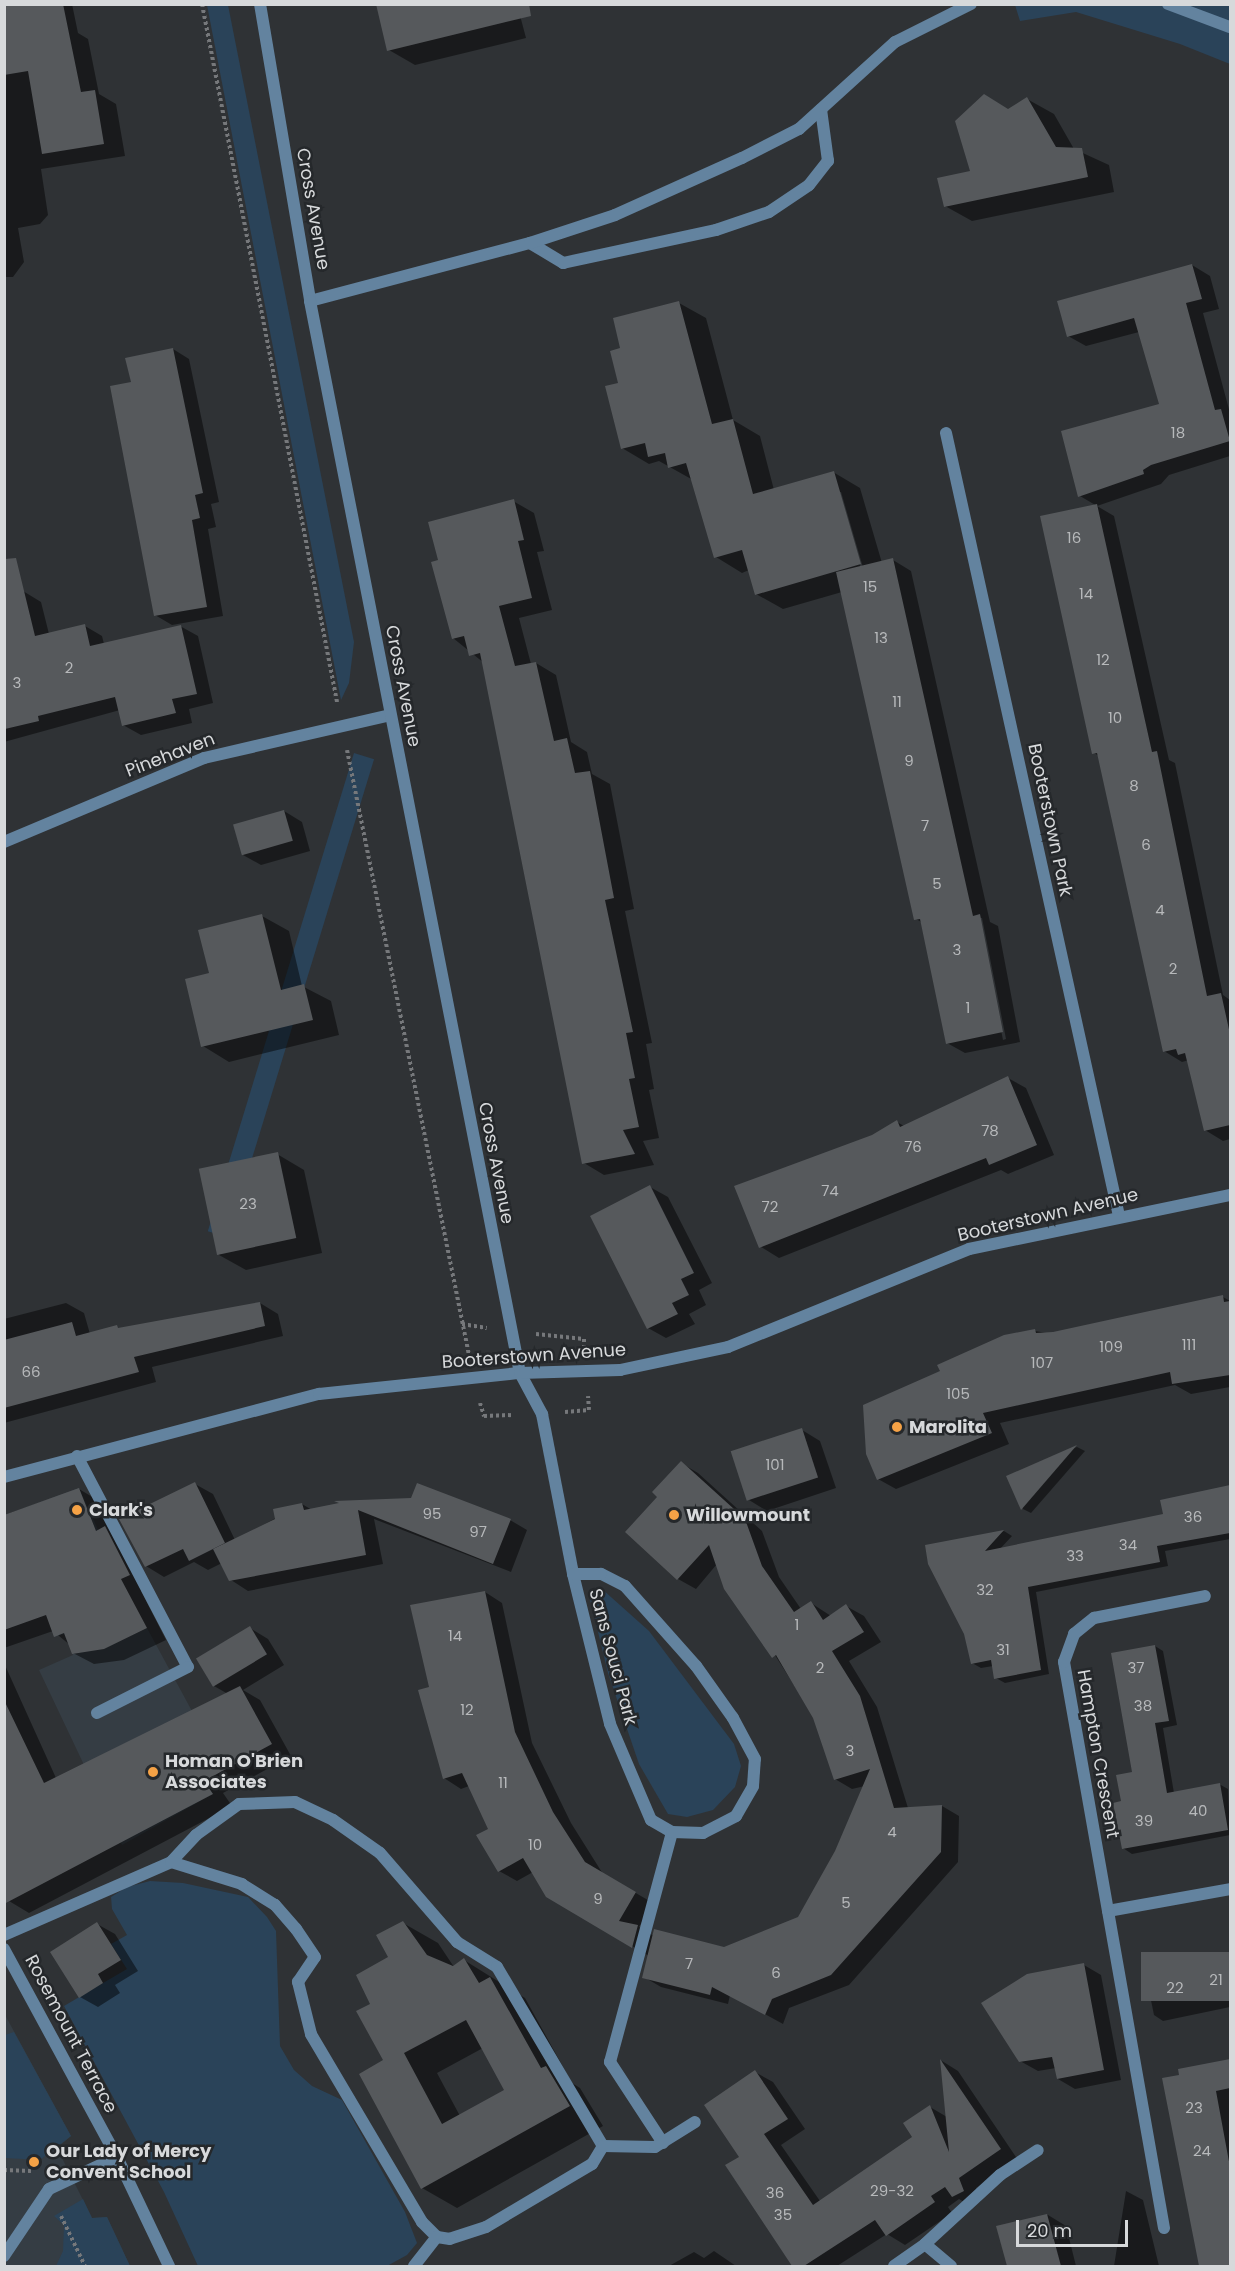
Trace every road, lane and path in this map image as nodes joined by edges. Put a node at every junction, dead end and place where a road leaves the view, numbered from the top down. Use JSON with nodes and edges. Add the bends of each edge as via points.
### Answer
{"nodes":[{"id":1,"x":202,"y":4,"type":"edge"},
{"id":2,"x":260,"y":4,"type":"edge"},
{"id":3,"x":971,"y":4,"type":"edge"},
{"id":4,"x":1168,"y":4,"type":"edge"},
{"id":5,"x":1230,"y":27,"type":"edge"},
{"id":6,"x":821,"y":109,"type":"junction"},
{"id":7,"x":530,"y":243,"type":"junction"},
{"id":8,"x":310,"y":301,"type":"junction"},
{"id":9,"x":946,"y":433,"type":"dead end"},
{"id":10,"x":390,"y":715,"type":"junction"},
{"id":11,"x":342,"y":725,"type":"junction"},
{"id":12,"x":4,"y":842,"type":"edge"},
{"id":13,"x":1230,"y":1196,"type":"edge"},
{"id":14,"x":1119,"y":1216,"type":"junction"},
{"id":15,"x":462,"y":1324,"type":"dead end"},
{"id":16,"x":520,"y":1373,"type":"junction"},
{"id":17,"x":77,"y":1456,"type":"junction"},
{"id":18,"x":4,"y":1477,"type":"edge"},
{"id":19,"x":573,"y":1574,"type":"junction"},
{"id":20,"x":1205,"y":1596,"type":"dead end"},
{"id":21,"x":97,"y":1713,"type":"dead end"},
{"id":22,"x":672,"y":1832,"type":"junction"},
{"id":23,"x":171,"y":1862,"type":"junction"},
{"id":24,"x":1230,"y":1889,"type":"edge"},
{"id":25,"x":1108,"y":1911,"type":"junction"},
{"id":26,"x":4,"y":1935,"type":"edge"},
{"id":27,"x":4,"y":1949,"type":"edge"},
{"id":28,"x":695,"y":2122,"type":"dead end"},
{"id":29,"x":663,"y":2143,"type":"junction"},
{"id":30,"x":603,"y":2146,"type":"junction"},
{"id":31,"x":1038,"y":2150,"type":"dead end"},
{"id":32,"x":117,"y":2157,"type":"junction"},
{"id":33,"x":1164,"y":2228,"type":"dead end"},
{"id":34,"x":437,"y":2237,"type":"junction"},
{"id":35,"x":925,"y":2244,"type":"junction"},
{"id":36,"x":4,"y":2256,"type":"edge"},
{"id":37,"x":169,"y":2266,"type":"edge"},
{"id":38,"x":414,"y":2266,"type":"edge"},
{"id":39,"x":894,"y":2266,"type":"edge"},
{"id":40,"x":951,"y":2266,"type":"edge"}],
"edges":[{"from":1,"to":11,"type":"path"},
{"from":2,"to":8,"type":"street","name":"Cross Avenue"},
{"from":3,"to":6,"type":"street","via":[[895,42]]},
{"from":4,"to":5,"type":"street"},
{"from":6,"to":7,"type":"street","via":[[799,129],[742,158],[615,214]]},
{"from":6,"to":7,"type":"street","via":[[828,161],[809,185],[769,212],[716,230],[563,263]]},
{"from":7,"to":8,"type":"street"},
{"from":8,"to":10,"type":"street","name":"Cross Avenue"},
{"from":9,"to":14,"type":"street","name":"Booterstown Park"},
{"from":10,"to":11,"type":"street","name":"Pinehaven"},
{"from":10,"to":16,"type":"street","name":"Cross Avenue"},
{"from":11,"to":12,"type":"street","name":"Pinehaven","via":[[204,758]]},
{"from":11,"to":15,"type":"path"},
{"from":13,"to":14,"type":"street","name":"Booterstown Avenue"},
{"from":14,"to":16,"type":"street","name":"Booterstown Avenue","via":[[969,1249],[728,1347],[620,1370]]},
{"from":16,"to":17,"type":"street","name":"Booterstown Avenue","via":[[320,1394]]},
{"from":16,"to":19,"type":"street","name":"Sans Souci Park","via":[[542,1414]]},
{"from":17,"to":18,"type":"street","name":"Booterstown Avenue"},
{"from":17,"to":21,"type":"street","via":[[188,1666]]},
{"from":19,"to":22,"type":"street","name":"Sans Souci Park","via":[[610,1724],[651,1820]]},
{"from":19,"to":22,"type":"street","name":"Sans Souci Park","via":[[601,1574],[625,1586],[696,1666],[733,1718],[754,1759],[753,1786],[736,1816],[703,1833]]},
{"from":20,"to":25,"type":"street","name":"Hampton Crescent","via":[[1094,1618],[1074,1635],[1064,1662]]},
{"from":22,"to":29,"type":"street","via":[[610,2062]]},
{"from":23,"to":26,"type":"street"},
{"from":23,"to":30,"type":"street","via":[[196,1835],[239,1803],[295,1802],[333,1820],[380,1853],[457,1942],[497,1967]]},
{"from":23,"to":34,"type":"street","via":[[242,1884],[275,1905],[296,1929],[315,1957],[298,1982],[311,2034],[422,2222]]},
{"from":24,"to":25,"type":"street"},
{"from":25,"to":33,"type":"street","name":"Hampton Crescent"},
{"from":27,"to":32,"type":"street","name":"Rosemount Terrace"},
{"from":28,"to":29,"type":"street"},
{"from":29,"to":30,"type":"street","via":[[655,2147]]},
{"from":30,"to":34,"type":"street","via":[[592,2164],[486,2227],[450,2239]]},
{"from":31,"to":35,"type":"street","via":[[1000,2175]]},
{"from":32,"to":36,"type":"street","via":[[49,2189]]},
{"from":32,"to":37,"type":"street","name":"Rosemount Terrace"},
{"from":34,"to":38,"type":"street"},
{"from":35,"to":39,"type":"street"},
{"from":35,"to":40,"type":"street"}]}
